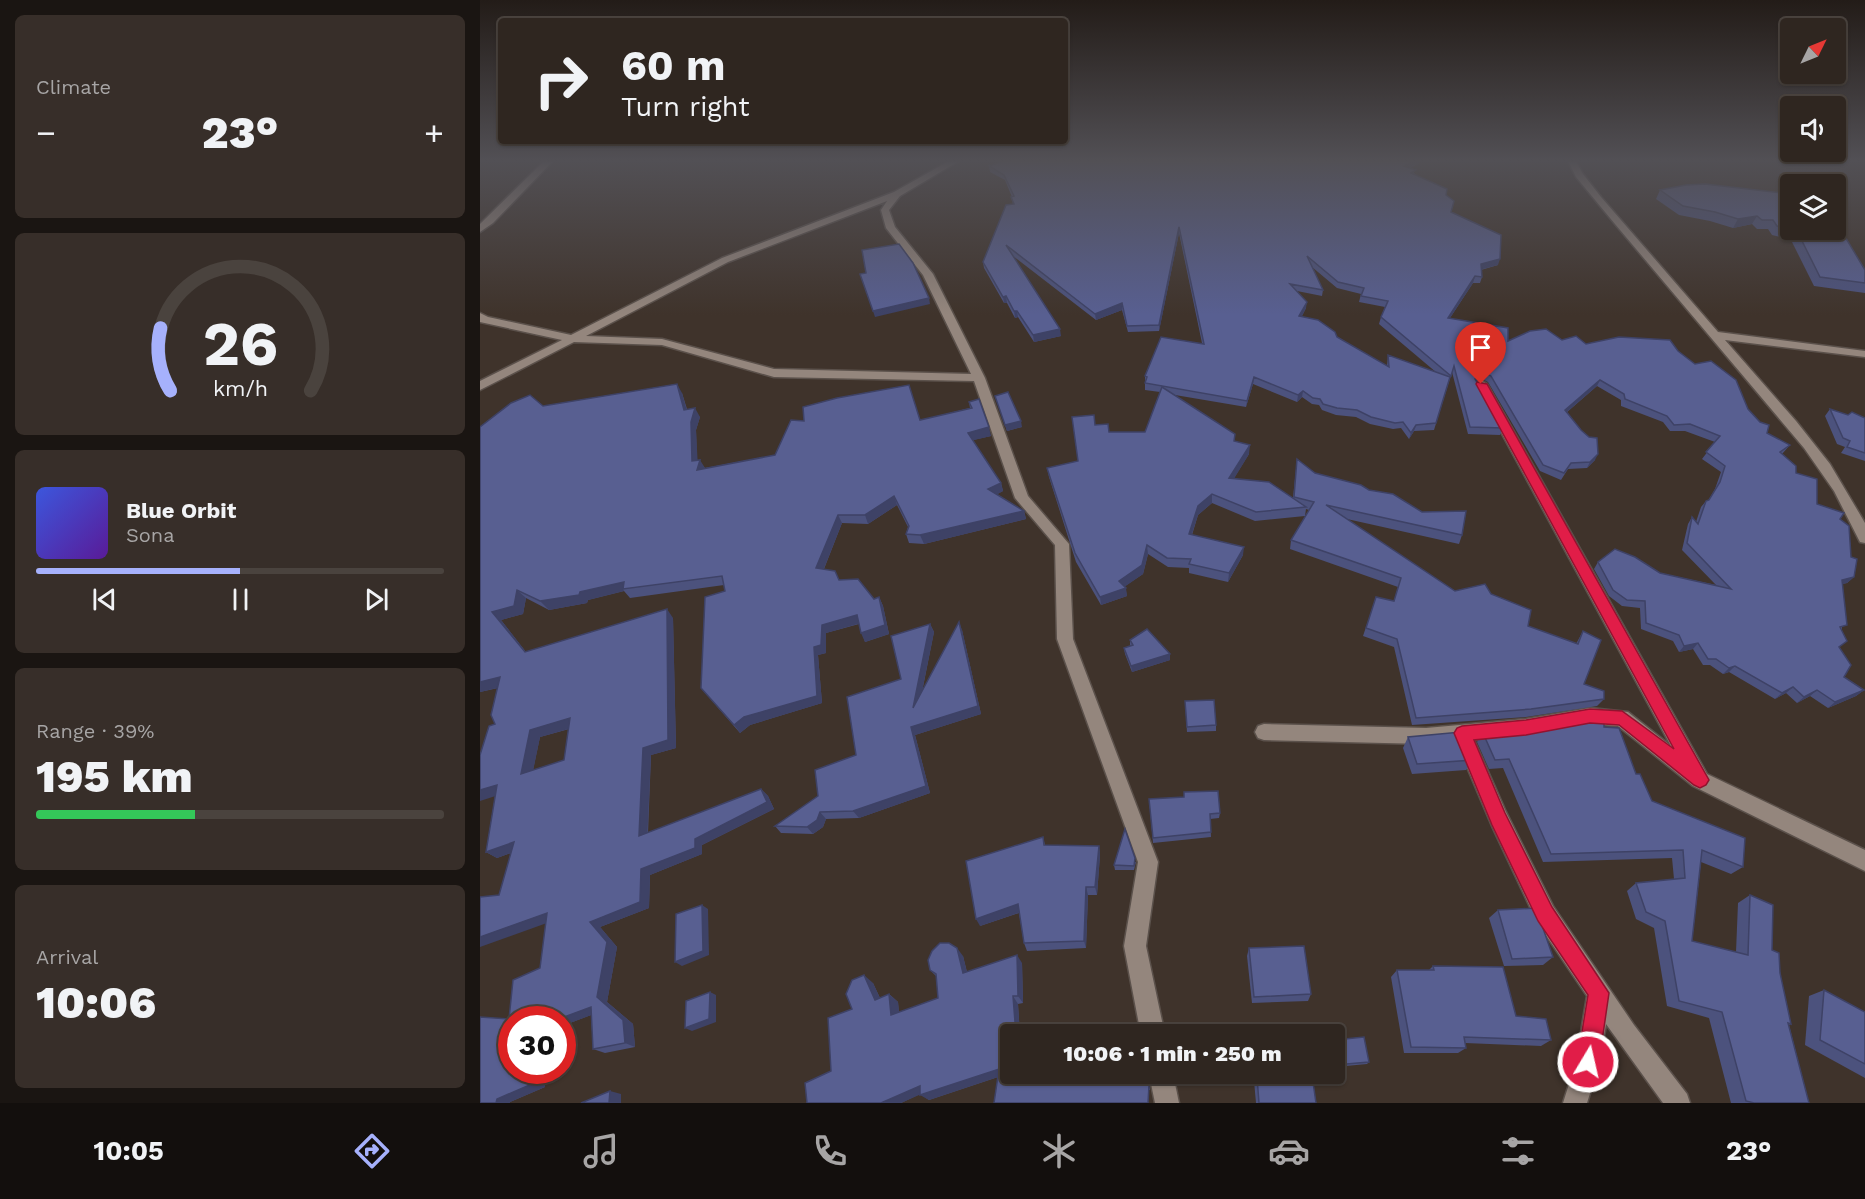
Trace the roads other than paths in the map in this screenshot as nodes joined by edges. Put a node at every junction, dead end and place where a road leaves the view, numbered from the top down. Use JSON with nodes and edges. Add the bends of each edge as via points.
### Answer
{"nodes":[{"id":1,"x":499,"y":212,"type":"edge"},
{"id":2,"x":849,"y":212,"type":"edge"},
{"id":3,"x":886,"y":212,"type":"edge"},
{"id":4,"x":1609,"y":212,"type":"edge"},
{"id":5,"x":480,"y":230,"type":"edge"},
{"id":6,"x":480,"y":316,"type":"edge"},
{"id":7,"x":1715,"y":335,"type":"junction"},
{"id":8,"x":575,"y":339,"type":"junction"},
{"id":9,"x":1865,"y":354,"type":"edge"},
{"id":10,"x":979,"y":378,"type":"junction"},
{"id":11,"x":1481,"y":384,"type":"edge"},
{"id":12,"x":480,"y":386,"type":"edge"},
{"id":13,"x":1865,"y":538,"type":"edge"},
{"id":14,"x":1264,"y":732,"type":"dead end"},
{"id":15,"x":1462,"y":733,"type":"junction"},
{"id":16,"x":1700,"y":780,"type":"junction"},
{"id":17,"x":1865,"y":861,"type":"edge"},
{"id":18,"x":1599,"y":993,"type":"junction"},
{"id":19,"x":1151,"y":1024,"type":"edge"},
{"id":20,"x":1163,"y":1084,"type":"edge"},
{"id":21,"x":1167,"y":1103,"type":"edge"},
{"id":22,"x":1575,"y":1103,"type":"edge"},
{"id":23,"x":1678,"y":1103,"type":"edge"}],
"edges":[{"from":1,"to":5,"type":"street"},
{"from":2,"to":8,"type":"street","via":[[725,260]]},
{"from":3,"to":10,"type":"street","via":[[891,228],[928,274]]},
{"from":4,"to":7,"type":"street"},
{"from":6,"to":8,"type":"street"},
{"from":7,"to":9,"type":"street"},
{"from":7,"to":13,"type":"street","via":[[1814,450],[1856,516]]},
{"from":8,"to":10,"type":"street","via":[[662,342],[774,373]]},
{"from":8,"to":12,"type":"street"},
{"from":10,"to":19,"type":"street","via":[[1022,498],[1062,544],[1065,639],[1148,862],[1135,946]]},
{"from":11,"to":16,"type":"street"},
{"from":14,"to":15,"type":"street","via":[[1426,736]]},
{"from":15,"to":16,"type":"street","via":[[1526,728],[1590,716],[1622,718]]},
{"from":15,"to":18,"type":"street","via":[[1545,914]]},
{"from":16,"to":17,"type":"street"},
{"from":18,"to":22,"type":"street","via":[[1588,1062]]},
{"from":18,"to":23,"type":"street"},
{"from":20,"to":21,"type":"street"}]}
